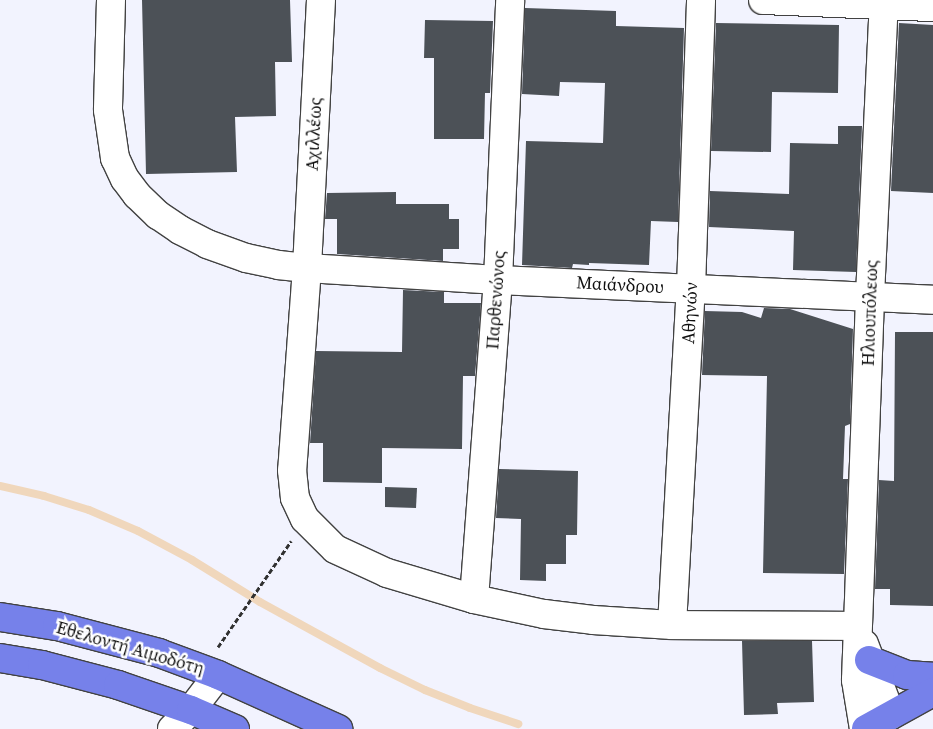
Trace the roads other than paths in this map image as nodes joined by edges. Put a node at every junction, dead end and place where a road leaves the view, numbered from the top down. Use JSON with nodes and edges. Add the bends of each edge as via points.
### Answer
{"nodes":[{"id":1,"x":111,"y":0,"type":"edge"},
{"id":2,"x":321,"y":0,"type":"edge"},
{"id":3,"x":510,"y":0,"type":"edge"},
{"id":4,"x":701,"y":0,"type":"edge"},
{"id":5,"x":763,"y":0,"type":"edge"},
{"id":6,"x":884,"y":3,"type":"edge"},
{"id":7,"x":933,"y":7,"type":"edge"},
{"id":8,"x":307,"y":268,"type":"junction"},
{"id":9,"x":498,"y":280,"type":"junction"},
{"id":10,"x":692,"y":288,"type":"junction"},
{"id":11,"x":870,"y":296,"type":"junction"},
{"id":12,"x":933,"y":300,"type":"edge"},
{"id":13,"x":474,"y":599,"type":"junction"},
{"id":14,"x":0,"y":616,"type":"edge"},
{"id":15,"x":672,"y":625,"type":"junction"},
{"id":16,"x":858,"y":626,"type":"junction"},
{"id":17,"x":0,"y":658,"type":"edge"},
{"id":18,"x":869,"y":660,"type":"junction"},
{"id":19,"x":211,"y":672,"type":"junction"},
{"id":20,"x":933,"y":677,"type":"edge"},
{"id":21,"x":933,"y":692,"type":"edge"},
{"id":22,"x":191,"y":710,"type":"junction"},
{"id":23,"x":891,"y":715,"type":"junction"},
{"id":24,"x":172,"y":729,"type":"edge"},
{"id":25,"x":235,"y":729,"type":"edge"},
{"id":26,"x":338,"y":729,"type":"edge"},
{"id":27,"x":865,"y":729,"type":"edge"}],
"edges":[{"from":1,"to":8,"type":"street","name":"Μαιάνδρου","via":[[110,136],[115,158],[137,196],[158,215],[207,244],[246,258]]},
{"from":2,"to":8,"type":"street","name":"Αχιλλέως"},
{"from":3,"to":9,"type":"street","name":"Παρθενώνος"},
{"from":4,"to":10,"type":"street","name":"Αθηνών"},
{"from":5,"to":6,"type":"street"},
{"from":6,"to":7,"type":"street"},
{"from":6,"to":11,"type":"street","name":"Ηλιουπόλεως"},
{"from":8,"to":9,"type":"street","name":"Μαιάνδρου"},
{"from":8,"to":13,"type":"street","name":"Αχιλλέως","via":[[292,484],[305,519],[335,549],[354,560]]},
{"from":9,"to":10,"type":"street","name":"Μαιάνδρου"},
{"from":9,"to":13,"type":"street","name":"Παρθενώνος"},
{"from":10,"to":11,"type":"street","name":"Μαιάνδρου"},
{"from":10,"to":15,"type":"street","name":"Αθηνών"},
{"from":11,"to":12,"type":"street","name":"Μαιάνδρου"},
{"from":11,"to":16,"type":"street","name":"Ηλιουπόλεως"},
{"from":13,"to":15,"type":"street","via":[[544,614]]},
{"from":14,"to":19,"type":"main road","name":"Εθελοντή Αιμοδότη","via":[[108,638]]},
{"from":15,"to":16,"type":"street"},
{"from":16,"to":18,"type":"street","name":"Ηλιουπόλεως"},
{"from":16,"to":27,"type":"street","name":"Ηλιουπόλεως","via":[[856,680]]},
{"from":17,"to":22,"type":"main road","via":[[84,676]]},
{"from":18,"to":20,"type":"main road","via":[[907,675]]},
{"from":18,"to":23,"type":"street","name":"Ηλιουπόλεως"},
{"from":19,"to":22,"type":"street"},
{"from":19,"to":26,"type":"main road","name":"Εθελοντή Αιμοδότη"},
{"from":21,"to":23,"type":"main road"},
{"from":22,"to":24,"type":"street"},
{"from":22,"to":25,"type":"main road"},
{"from":23,"to":27,"type":"main road"}]}
